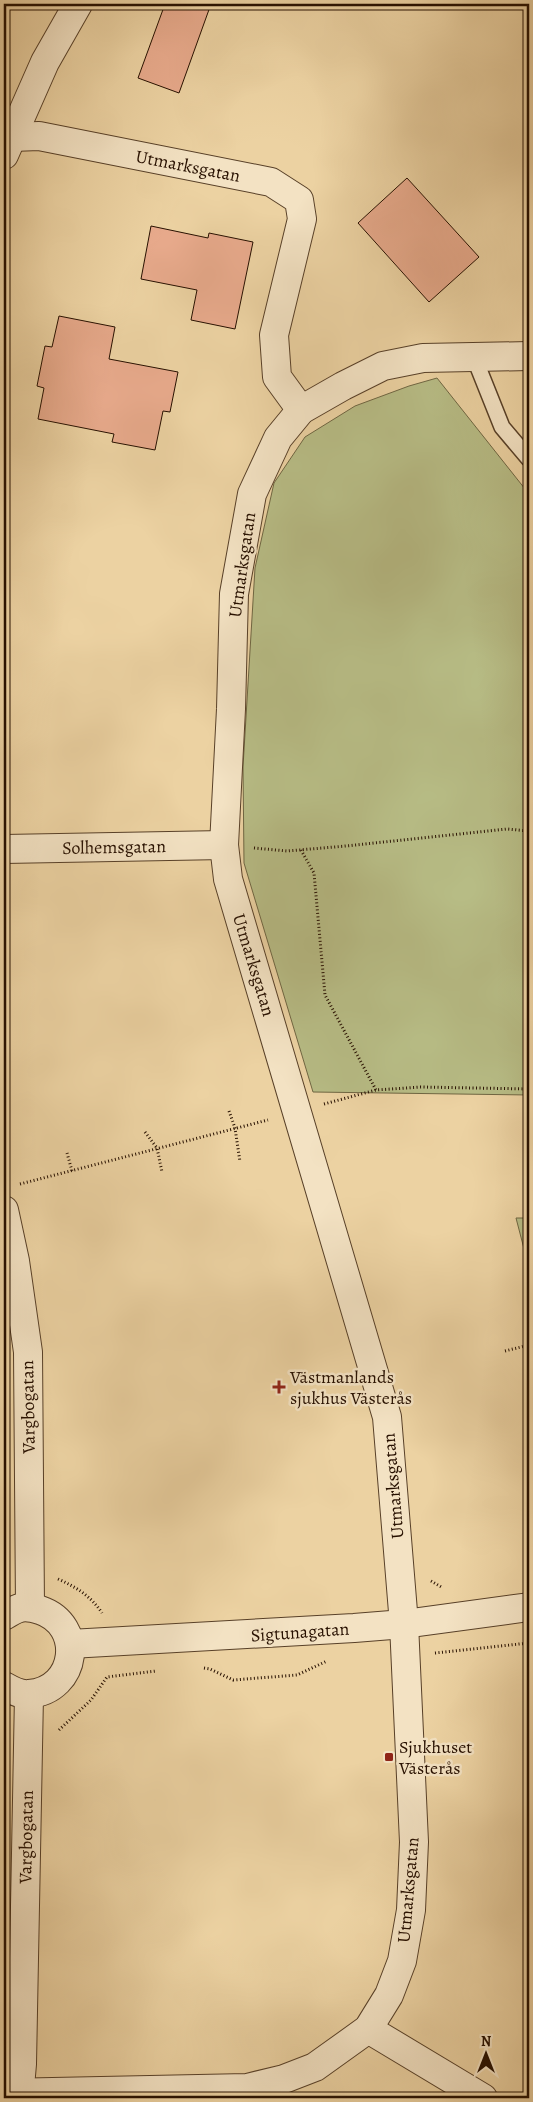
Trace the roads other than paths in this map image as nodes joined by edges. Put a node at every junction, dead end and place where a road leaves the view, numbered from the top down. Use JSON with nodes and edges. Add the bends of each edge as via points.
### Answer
{"nodes":[{"id":1,"x":78,"y":4,"type":"edge"},
{"id":2,"x":7,"y":143,"type":"edge"},
{"id":3,"x":529,"y":356,"type":"edge"},
{"id":4,"x":474,"y":357,"type":"junction"},
{"id":5,"x":301,"y":410,"type":"junction"},
{"id":6,"x":529,"y":459,"type":"edge"},
{"id":7,"x":224,"y":846,"type":"junction"},
{"id":8,"x":4,"y":849,"type":"edge"},
{"id":9,"x":8,"y":1198,"type":"edge"},
{"id":10,"x":30,"y":1607,"type":"junction"},
{"id":11,"x":529,"y":1608,"type":"edge"},
{"id":12,"x":4,"y":1616,"type":"edge"},
{"id":13,"x":404,"y":1624,"type":"junction"},
{"id":14,"x":70,"y":1644,"type":"junction"},
{"id":15,"x":16,"y":1690,"type":"edge"},
{"id":16,"x":368,"y":2029,"type":"junction"},
{"id":17,"x":14,"y":2095,"type":"edge"},
{"id":18,"x":483,"y":2098,"type":"edge"}],
"edges":[{"from":1,"to":2,"type":"street","via":[[44,62]]},
{"from":2,"to":5,"type":"street","name":"Utmarksgatan","via":[[39,136],[271,182],[299,200],[302,219],[274,335],[277,376]]},
{"from":3,"to":4,"type":"street"},
{"from":4,"to":5,"type":"street","via":[[423,358],[383,366]]},
{"from":4,"to":6,"type":"lane","via":[[502,427]]},
{"from":5,"to":7,"type":"street","name":"Utmarksgatan","via":[[278,438],[252,494],[234,594]]},
{"from":7,"to":8,"type":"street","name":"Solhemsgatan"},
{"from":7,"to":13,"type":"street","name":"Utmarksgatan","via":[[228,879],[386,1417]]},
{"from":9,"to":10,"type":"street","name":"Vargbogatan","via":[[28,1352]]},
{"from":10,"to":12,"type":"street","via":[[16,1608]]},
{"from":10,"to":14,"type":"street","via":[[60,1622]]},
{"from":11,"to":13,"type":"street","name":"Sigtunagatan"},
{"from":13,"to":14,"type":"street","name":"Sigtunagatan"},
{"from":13,"to":16,"type":"street","name":"Utmarksgatan","via":[[414,1842],[411,1910],[402,1961],[389,1995]]},
{"from":14,"to":15,"type":"street","via":[[70,1661],[64,1675],[52,1687]]},
{"from":15,"to":17,"type":"street","name":"Vargbogatan","via":[[22,2064]]},
{"from":16,"to":17,"type":"street","via":[[315,2067],[247,2088]]},
{"from":16,"to":18,"type":"street"}]}
